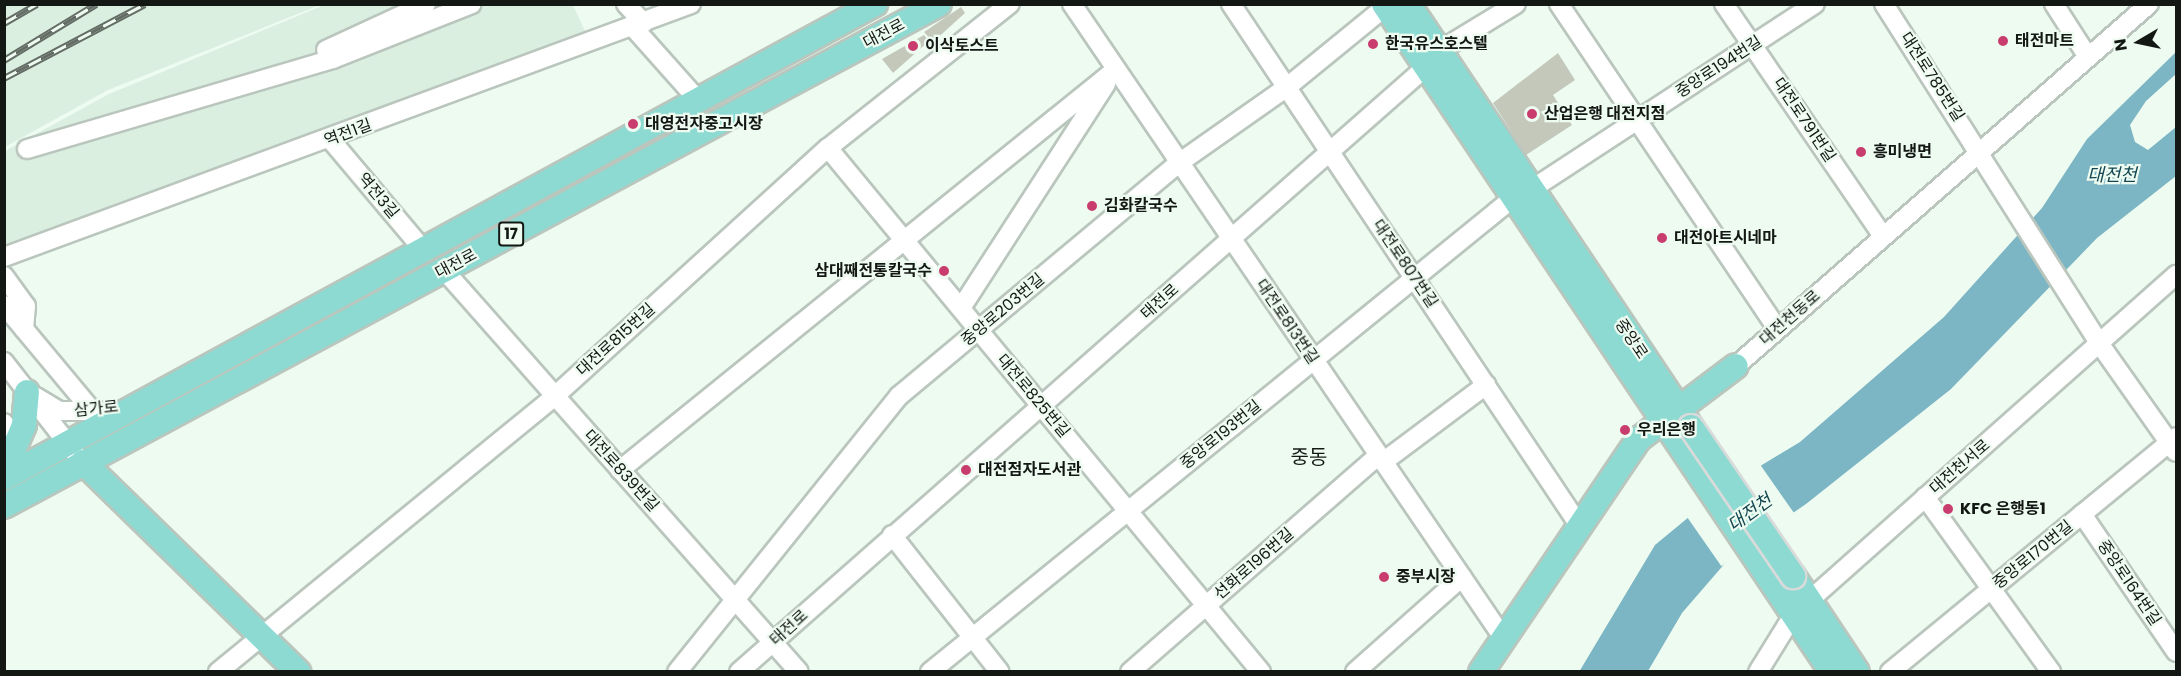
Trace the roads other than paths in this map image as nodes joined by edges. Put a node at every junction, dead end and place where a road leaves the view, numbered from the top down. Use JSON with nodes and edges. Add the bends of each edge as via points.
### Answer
{"nodes":[{"id":1,"x":426,"y":4,"type":"edge"},
{"id":2,"x":472,"y":4,"type":"edge"},
{"id":3,"x":626,"y":4,"type":"edge"},
{"id":4,"x":691,"y":4,"type":"edge"},
{"id":5,"x":875,"y":4,"type":"edge"},
{"id":6,"x":939,"y":4,"type":"edge"},
{"id":7,"x":1010,"y":4,"type":"edge"},
{"id":8,"x":1072,"y":4,"type":"edge"},
{"id":9,"x":1232,"y":4,"type":"edge"},
{"id":10,"x":1516,"y":4,"type":"edge"},
{"id":11,"x":1559,"y":4,"type":"edge"},
{"id":12,"x":1724,"y":4,"type":"edge"},
{"id":13,"x":1815,"y":4,"type":"edge"},
{"id":14,"x":1884,"y":4,"type":"edge"},
{"id":15,"x":2054,"y":4,"type":"edge"},
{"id":16,"x":2149,"y":4,"type":"edge"},
{"id":17,"x":1393,"y":5,"type":"edge"},
{"id":18,"x":638,"y":25,"type":"junction"},
{"id":19,"x":1753,"y":45,"type":"junction"},
{"id":20,"x":2088,"y":57,"type":"junction"},
{"id":21,"x":1433,"y":59,"type":"junction"},
{"id":22,"x":1115,"y":70,"type":"junction"},
{"id":23,"x":262,"y":81,"type":"junction"},
{"id":24,"x":1287,"y":87,"type":"junction"},
{"id":25,"x":698,"y":100,"type":"junction"},
{"id":26,"x":1641,"y":118,"type":"junction"},
{"id":27,"x":330,"y":139,"type":"junction"},
{"id":28,"x":828,"y":148,"type":"junction"},
{"id":29,"x":27,"y":149,"type":"dead end"},
{"id":30,"x":1329,"y":150,"type":"junction"},
{"id":31,"x":1979,"y":150,"type":"junction"},
{"id":32,"x":1179,"y":163,"type":"junction"},
{"id":33,"x":1523,"y":194,"type":"junction"},
{"id":34,"x":1883,"y":236,"type":"junction"},
{"id":35,"x":1230,"y":238,"type":"junction"},
{"id":36,"x":905,"y":240,"type":"junction"},
{"id":37,"x":425,"y":252,"type":"junction"},
{"id":38,"x":4,"y":257,"type":"edge"},
{"id":39,"x":444,"y":270,"type":"junction"},
{"id":40,"x":2176,"y":275,"type":"edge"},
{"id":41,"x":4,"y":276,"type":"edge"},
{"id":42,"x":1415,"y":279,"type":"junction"},
{"id":43,"x":4,"y":305,"type":"edge"},
{"id":44,"x":961,"y":308,"type":"junction"},
{"id":45,"x":1777,"y":328,"type":"junction"},
{"id":46,"x":24,"y":329,"type":"junction"},
{"id":47,"x":979,"y":331,"type":"junction"},
{"id":48,"x":2095,"y":337,"type":"junction"},
{"id":49,"x":1314,"y":360,"type":"junction"},
{"id":50,"x":4,"y":362,"type":"edge"},
{"id":51,"x":1736,"y":366,"type":"joint"},
{"id":52,"x":1486,"y":385,"type":"junction"},
{"id":53,"x":27,"y":392,"type":"junction"},
{"id":54,"x":555,"y":396,"type":"junction"},
{"id":55,"x":134,"y":404,"type":"junction"},
{"id":56,"x":1043,"y":408,"type":"junction"},
{"id":57,"x":93,"y":412,"type":"junction"},
{"id":58,"x":1676,"y":424,"type":"junction"},
{"id":59,"x":11,"y":432,"type":"edge"},
{"id":60,"x":2174,"y":444,"type":"edge"},
{"id":61,"x":75,"y":453,"type":"junction"},
{"id":62,"x":1381,"y":459,"type":"junction"},
{"id":63,"x":620,"y":470,"type":"junction"},
{"id":64,"x":4,"y":472,"type":"edge"},
{"id":65,"x":4,"y":478,"type":"edge"},
{"id":66,"x":1925,"y":497,"type":"junction"},
{"id":67,"x":4,"y":506,"type":"edge"},
{"id":68,"x":1128,"y":511,"type":"junction"},
{"id":69,"x":2082,"y":514,"type":"junction"},
{"id":70,"x":1579,"y":525,"type":"junction"},
{"id":71,"x":892,"y":535,"type":"junction"},
{"id":72,"x":1462,"y":577,"type":"junction"},
{"id":73,"x":1991,"y":589,"type":"junction"},
{"id":74,"x":1794,"y":596,"type":"junction"},
{"id":75,"x":735,"y":599,"type":"junction"},
{"id":76,"x":1206,"y":606,"type":"junction"},
{"id":77,"x":259,"y":634,"type":"junction"},
{"id":78,"x":972,"y":637,"type":"junction"},
{"id":79,"x":1504,"y":639,"type":"junction"},
{"id":80,"x":773,"y":643,"type":"junction"},
{"id":81,"x":2176,"y":652,"type":"edge"},
{"id":82,"x":218,"y":672,"type":"edge"},
{"id":83,"x":298,"y":672,"type":"edge"},
{"id":84,"x":677,"y":672,"type":"edge"},
{"id":85,"x":740,"y":672,"type":"edge"},
{"id":86,"x":799,"y":672,"type":"edge"},
{"id":87,"x":930,"y":672,"type":"edge"},
{"id":88,"x":1000,"y":672,"type":"edge"},
{"id":89,"x":1130,"y":672,"type":"edge"},
{"id":90,"x":1261,"y":672,"type":"edge"},
{"id":91,"x":1355,"y":672,"type":"edge"},
{"id":92,"x":1481,"y":672,"type":"edge"},
{"id":93,"x":1758,"y":672,"type":"edge"},
{"id":94,"x":1832,"y":672,"type":"edge"},
{"id":95,"x":1857,"y":672,"type":"edge"},
{"id":96,"x":1890,"y":672,"type":"edge"},
{"id":97,"x":2050,"y":672,"type":"edge"}],
"edges":[{"from":1,"to":23,"type":"street"},
{"from":2,"to":23,"type":"street"},
{"from":3,"to":18,"type":"street"},
{"from":4,"to":18,"type":"street","name":"역전1길"},
{"from":5,"to":25,"type":"main road","name":"대전로","number":"17"},
{"from":6,"to":39,"type":"main road","name":"대전로","number":"17"},
{"from":7,"to":28,"type":"street","name":"대전로815번길"},
{"from":8,"to":22,"type":"street","name":"대전로813번길"},
{"from":9,"to":24,"type":"street","name":"대전로807번길"},
{"from":10,"to":21,"type":"street","name":"태전로"},
{"from":11,"to":26,"type":"street"},
{"from":12,"to":19,"type":"street","name":"대전로791번길"},
{"from":13,"to":19,"type":"street","name":"중앙로194번길"},
{"from":14,"to":31,"type":"street","name":"대전로785번길"},
{"from":15,"to":20,"type":"street"},
{"from":16,"to":20,"type":"street","name":"대전천동로"},
{"from":17,"to":21,"type":"main road","name":"중앙로"},
{"from":17,"to":24,"type":"street","name":"중앙로203번길"},
{"from":18,"to":25,"type":"street"},
{"from":18,"to":27,"type":"street","name":"역전1길"},
{"from":19,"to":26,"type":"street","name":"중앙로194번길"},
{"from":19,"to":34,"type":"street","name":"대전로791번길"},
{"from":20,"to":31,"type":"street","name":"대전천동로"},
{"from":21,"to":30,"type":"street","name":"태전로"},
{"from":21,"to":33,"type":"main road","name":"중앙로"},
{"from":22,"to":32,"type":"street","name":"대전로813번길"},
{"from":22,"to":36,"type":"street"},
{"from":22,"to":44,"type":"street"},
{"from":23,"to":29,"type":"street"},
{"from":24,"to":30,"type":"street","name":"대전로807번길"},
{"from":24,"to":32,"type":"street","name":"중앙로203번길"},
{"from":25,"to":37,"type":"main road","name":"대전로","number":"17"},
{"from":26,"to":33,"type":"street","name":"중앙로194번길"},
{"from":26,"to":45,"type":"street"},
{"from":27,"to":37,"type":"street","name":"역전3길"},
{"from":27,"to":38,"type":"street","name":"역전1길"},
{"from":28,"to":36,"type":"street","name":"대전로825번길"},
{"from":28,"to":54,"type":"street","name":"대전로815번길"},
{"from":30,"to":35,"type":"street","name":"태전로"},
{"from":30,"to":42,"type":"street","name":"대전로807번길"},
{"from":31,"to":34,"type":"street","name":"대전천동로"},
{"from":31,"to":48,"type":"street","name":"대전로785번길"},
{"from":32,"to":35,"type":"street","name":"대전로813번길"},
{"from":32,"to":47,"type":"street","name":"중앙로203번길"},
{"from":33,"to":42,"type":"street","name":"중앙로193번길"},
{"from":33,"to":58,"type":"main road","name":"중앙로"},
{"from":34,"to":45,"type":"street","name":"대전천동로"},
{"from":35,"to":49,"type":"street","name":"대전로813번길"},
{"from":35,"to":56,"type":"street","name":"태전로"},
{"from":36,"to":44,"type":"street","name":"대전로825번길"},
{"from":36,"to":63,"type":"street"},
{"from":37,"to":55,"type":"main road","name":"대전로","number":"17"},
{"from":39,"to":54,"type":"street","name":"대전로839번길"},
{"from":39,"to":61,"type":"main road","name":"대전로","number":"17"},
{"from":40,"to":48,"type":"street","name":"대전천서로"},
{"from":41,"to":46,"type":"street","via":[[26,306]]},
{"from":42,"to":49,"type":"street","name":"중앙로193번길"},
{"from":42,"to":52,"type":"street","name":"대전로807번길"},
{"from":43,"to":46,"type":"street"},
{"from":44,"to":47,"type":"street","name":"대전로825번길"},
{"from":45,"to":51,"type":"street","name":"대전천동로"},
{"from":46,"to":57,"type":"street"},
{"from":47,"to":56,"type":"street","name":"대전로825번길"},
{"from":47,"to":75,"type":"street","name":"중앙로203번길","via":[[899,396]]},
{"from":48,"to":60,"type":"street","name":"대전로785번길"},
{"from":48,"to":66,"type":"street","name":"대전천서로"},
{"from":49,"to":62,"type":"street","name":"대전로813번길"},
{"from":49,"to":68,"type":"street","name":"중앙로193번길"},
{"from":50,"to":53,"type":"street","name":"삼가로"},
{"from":51,"to":58,"type":"main road","name":"대전천동로"},
{"from":52,"to":62,"type":"street","name":"선화로196번길"},
{"from":52,"to":70,"type":"street","name":"대전로807번길"},
{"from":53,"to":57,"type":"street","name":"삼가로","via":[[59,411]]},
{"from":53,"to":59,"type":"main road"},
{"from":53,"to":61,"type":"street","name":"삼가로"},
{"from":54,"to":63,"type":"street","name":"대전로839번길"},
{"from":54,"to":77,"type":"street","name":"대전로815번길"},
{"from":55,"to":57,"type":"street","name":"삼가로"},
{"from":55,"to":61,"type":"main road","name":"대전로","number":"17"},
{"from":56,"to":68,"type":"street","name":"대전로825번길"},
{"from":56,"to":71,"type":"street","name":"태전로"},
{"from":58,"to":70,"type":"main road","name":"대전천동로","via":[[1639,439]]},
{"from":58,"to":74,"type":"main road","name":"중앙로","bridge":true},
{"from":59,"to":64,"type":"main road"},
{"from":60,"to":69,"type":"street","name":"중앙로170번길"},
{"from":61,"to":65,"type":"main road","name":"대전로","number":"17"},
{"from":61,"to":67,"type":"main road","name":"대전로","number":"17"},
{"from":61,"to":77,"type":"main road"},
{"from":62,"to":72,"type":"street","name":"대전로813번길"},
{"from":62,"to":76,"type":"street","name":"선화로196번길"},
{"from":63,"to":75,"type":"street","name":"대전로839번길"},
{"from":66,"to":73,"type":"street"},
{"from":66,"to":74,"type":"street","name":"대전천서로"},
{"from":68,"to":76,"type":"street","name":"대전로825번길"},
{"from":68,"to":78,"type":"street","name":"중앙로193번길"},
{"from":69,"to":73,"type":"street","name":"중앙로170번길"},
{"from":69,"to":81,"type":"street","name":"중앙로164번길"},
{"from":70,"to":79,"type":"main road","name":"대전천동로"},
{"from":71,"to":78,"type":"street"},
{"from":71,"to":80,"type":"street","name":"태전로"},
{"from":72,"to":79,"type":"street","name":"대전로813번길"},
{"from":72,"to":91,"type":"street"},
{"from":73,"to":96,"type":"street","name":"중앙로170번길"},
{"from":73,"to":97,"type":"street"},
{"from":74,"to":93,"type":"street","name":"대전천서로"},
{"from":74,"to":94,"type":"main road","name":"중앙로"},
{"from":74,"to":95,"type":"main road","name":"중앙로"},
{"from":75,"to":80,"type":"street","name":"대전로839번길"},
{"from":75,"to":84,"type":"street","name":"중앙로203번길"},
{"from":76,"to":89,"type":"street","name":"선화로196번길"},
{"from":76,"to":90,"type":"street","name":"대전로825번길"},
{"from":77,"to":82,"type":"street","name":"대전로815번길"},
{"from":77,"to":83,"type":"main road"},
{"from":78,"to":87,"type":"street","name":"중앙로193번길"},
{"from":78,"to":88,"type":"street"},
{"from":79,"to":92,"type":"main road","name":"대전천동로"},
{"from":80,"to":85,"type":"street","name":"태전로"},
{"from":80,"to":86,"type":"street","name":"대전로839번길"}]}
